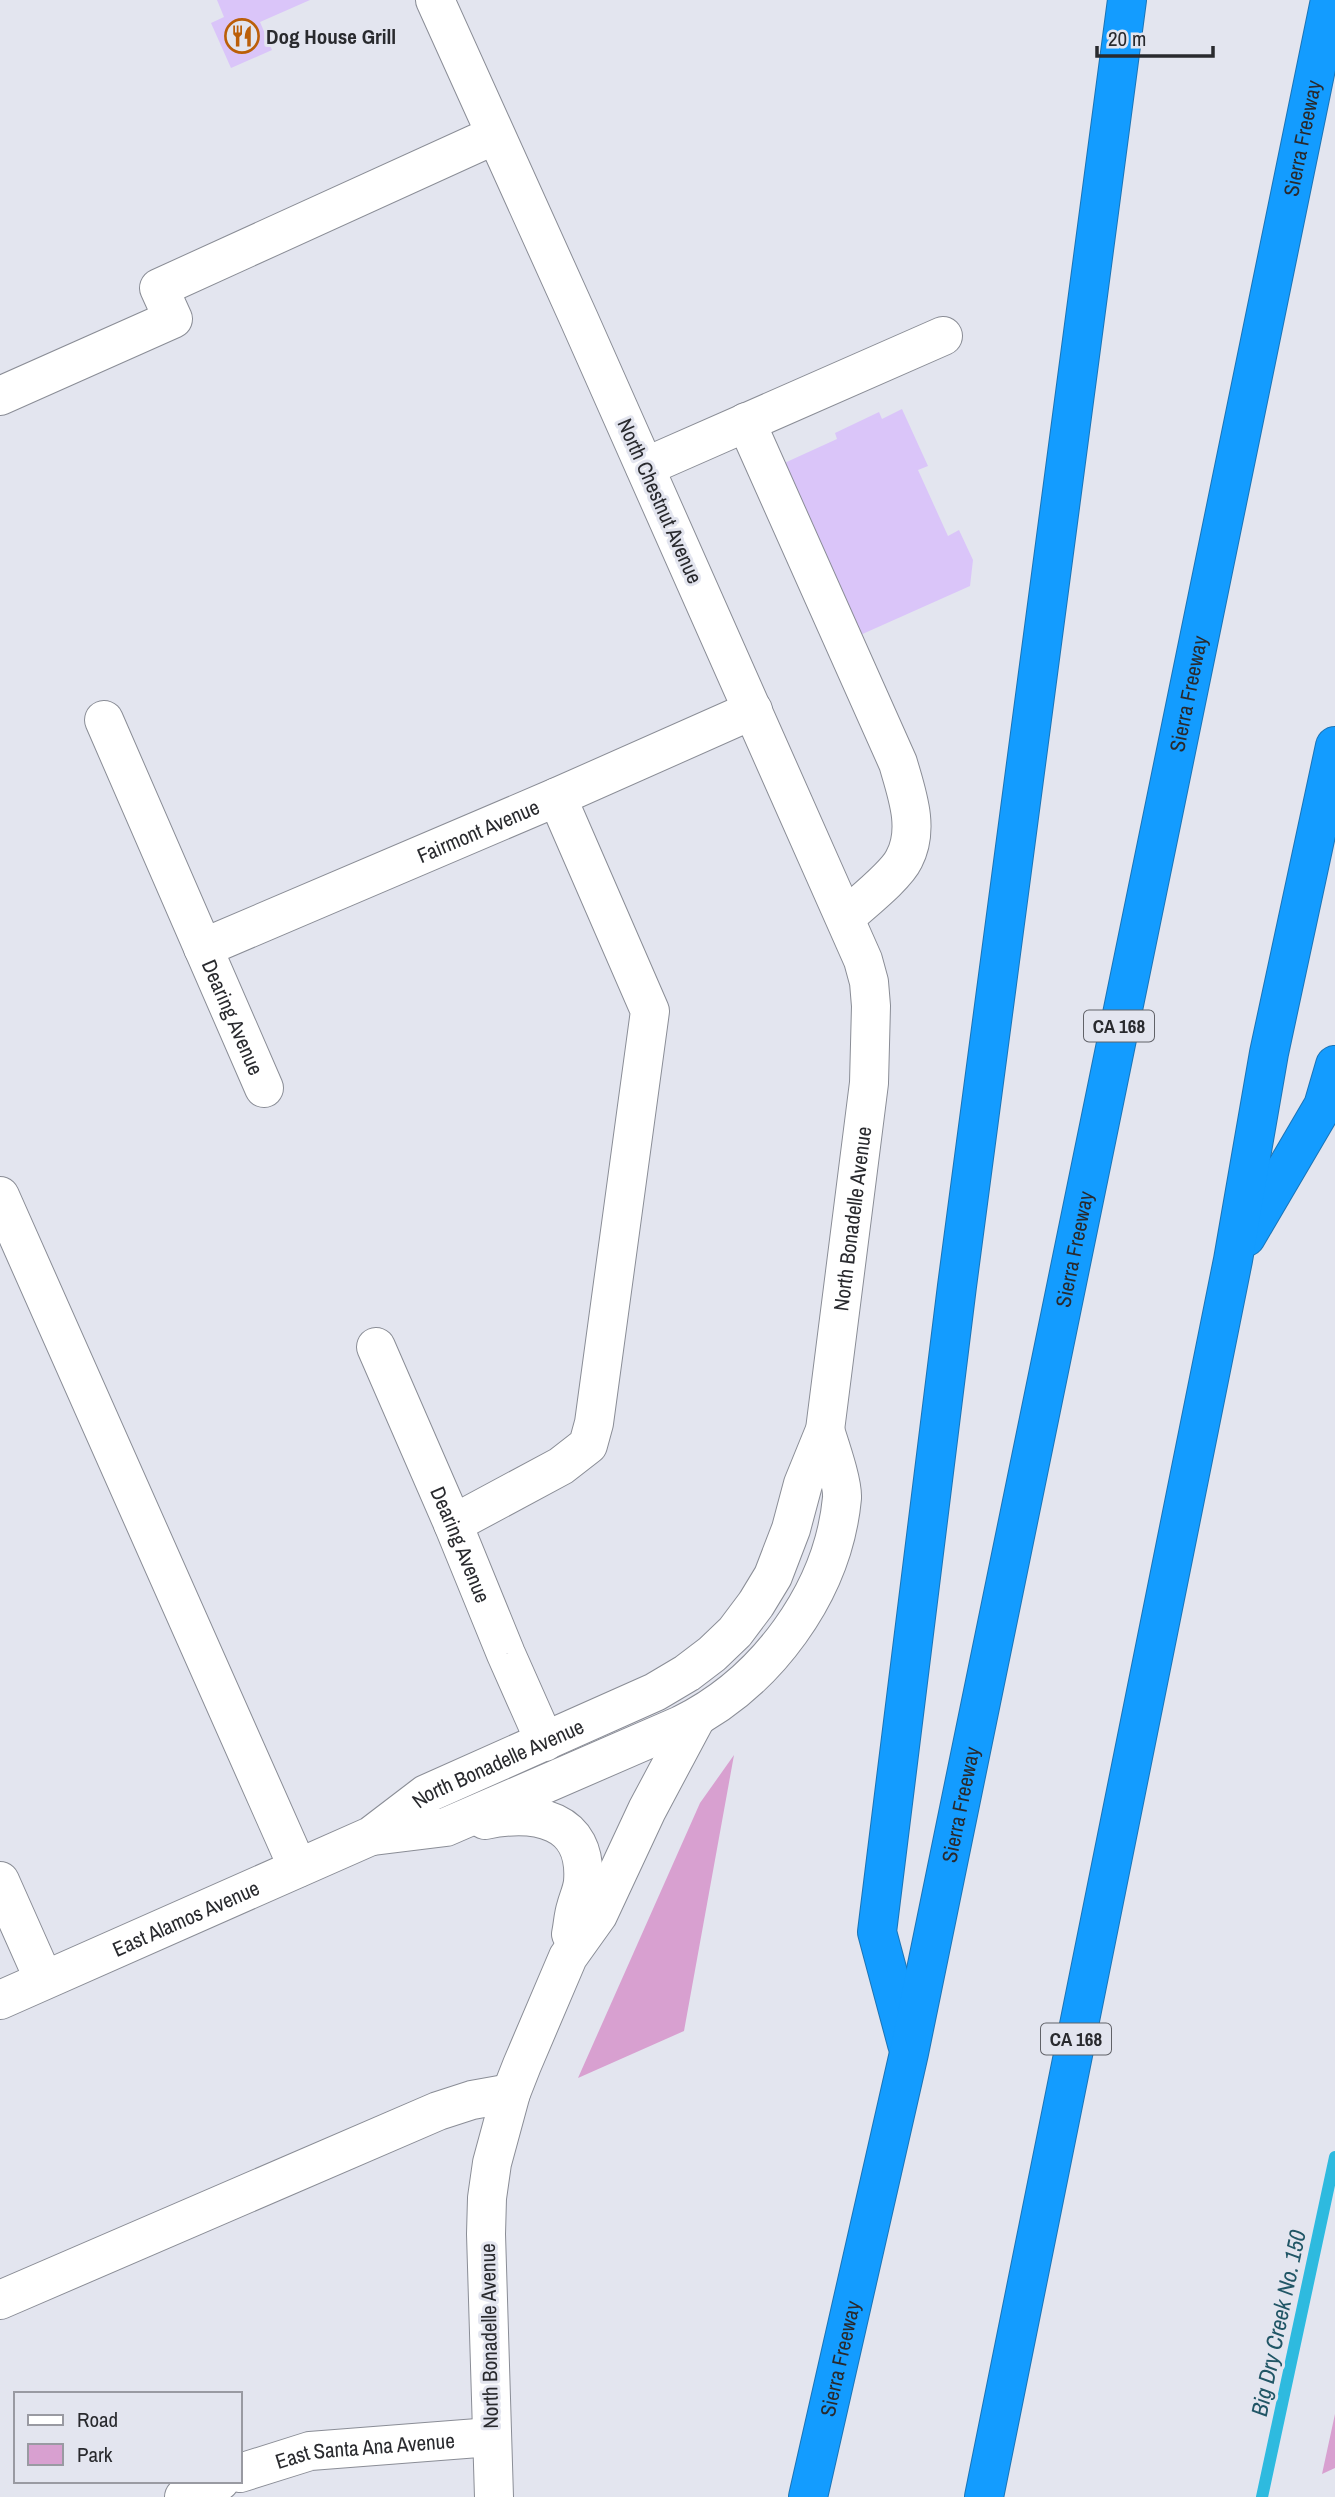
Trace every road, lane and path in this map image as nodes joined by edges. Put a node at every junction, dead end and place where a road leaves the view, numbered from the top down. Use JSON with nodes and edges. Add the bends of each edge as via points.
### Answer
{"nodes":[{"id":1,"x":435,"y":0,"type":"edge"},
{"id":2,"x":1127,"y":0,"type":"edge"},
{"id":3,"x":1330,"y":0,"type":"edge"},
{"id":4,"x":495,"y":135,"type":"junction"},
{"id":5,"x":943,"y":336,"type":"dead end"},
{"id":6,"x":0,"y":396,"type":"edge"},
{"id":7,"x":746,"y":422,"type":"junction"},
{"id":8,"x":645,"y":467,"type":"junction"},
{"id":9,"x":753,"y":710,"type":"junction"},
{"id":10,"x":104,"y":720,"type":"dead end"},
{"id":11,"x":1335,"y":746,"type":"edge"},
{"id":12,"x":557,"y":797,"type":"junction"},
{"id":13,"x":846,"y":917,"type":"junction"},
{"id":14,"x":202,"y":948,"type":"junction"},
{"id":15,"x":871,"y":1006,"type":"joint"},
{"id":16,"x":1335,"y":1065,"type":"edge"},
{"id":17,"x":264,"y":1088,"type":"dead end"},
{"id":18,"x":0,"y":1196,"type":"edge"},
{"id":19,"x":1233,"y":1260,"type":"junction"},
{"id":20,"x":376,"y":1347,"type":"dead end"},
{"id":21,"x":825,"y":1430,"type":"junction"},
{"id":22,"x":453,"y":1524,"type":"junction"},
{"id":23,"x":696,"y":1718,"type":"junction"},
{"id":24,"x":545,"y":1742,"type":"junction"},
{"id":25,"x":446,"y":1827,"type":"junction"},
{"id":26,"x":371,"y":1836,"type":"junction"},
{"id":27,"x":298,"y":1868,"type":"junction"},
{"id":28,"x":0,"y":1881,"type":"edge"},
{"id":29,"x":568,"y":1957,"type":"junction"},
{"id":30,"x":44,"y":1980,"type":"junction"},
{"id":31,"x":0,"y":2000,"type":"edge"},
{"id":32,"x":909,"y":2053,"type":"junction"},
{"id":33,"x":511,"y":2093,"type":"junction"},
{"id":34,"x":0,"y":2300,"type":"edge"},
{"id":35,"x":491,"y":2437,"type":"junction"},
{"id":36,"x":242,"y":2472,"type":"edge"},
{"id":37,"x":216,"y":2483,"type":"edge"},
{"id":38,"x":184,"y":2497,"type":"edge"},
{"id":39,"x":494,"y":2497,"type":"edge"},
{"id":40,"x":808,"y":2497,"type":"edge"},
{"id":41,"x":984,"y":2497,"type":"edge"}],
"edges":[{"from":1,"to":4,"type":"street","name":"North Chestnut Avenue"},
{"from":2,"to":32,"type":"highway","via":[[877,1932]]},
{"from":3,"to":32,"type":"highway","name":"Sierra Freeway","number":"CA 168"},
{"from":4,"to":6,"type":"street","via":[[159,288],[173,319]]},
{"from":4,"to":8,"type":"street","name":"North Chestnut Avenue"},
{"from":5,"to":7,"type":"street"},
{"from":7,"to":8,"type":"street"},
{"from":7,"to":13,"type":"street","via":[[898,763],[912,820],[904,860]]},
{"from":8,"to":9,"type":"street","name":"North Chestnut Avenue"},
{"from":9,"to":12,"type":"street","name":"Fairmont Avenue"},
{"from":9,"to":13,"type":"street","name":"North Chestnut Avenue"},
{"from":10,"to":14,"type":"street","name":"Dearing Avenue"},
{"from":11,"to":19,"type":"highway","number":"CA 168","via":[[1269,1053]]},
{"from":12,"to":14,"type":"street","name":"Fairmont Avenue"},
{"from":12,"to":22,"type":"street","via":[[650,1011],[594,1423],[588,1445],[561,1466]]},
{"from":13,"to":15,"type":"street","name":"North Chestnut Avenue","via":[[863,960]]},
{"from":14,"to":17,"type":"street","name":"Dearing Avenue"},
{"from":15,"to":21,"type":"street","name":"North Bonadelle Avenue","via":[[869,1083]]},
{"from":16,"to":19,"type":"highway","via":[[1323,1106]]},
{"from":18,"to":27,"type":"street"},
{"from":19,"to":41,"type":"highway","number":"CA 168"},
{"from":20,"to":22,"type":"street","name":"Dearing Avenue"},
{"from":21,"to":23,"type":"street","name":"North Bonadelle Avenue","via":[[842,1495],[816,1588],[767,1659],[735,1691]]},
{"from":21,"to":24,"type":"street","name":"North Bonadelle Avenue","via":[[772,1576],[734,1632],[695,1667],[655,1692]]},
{"from":22,"to":24,"type":"street","name":"Dearing Avenue"},
{"from":23,"to":25,"type":"street","name":"North Bonadelle Avenue"},
{"from":23,"to":29,"type":"street","name":"North Bonadelle Avenue","via":[[598,1915]]},
{"from":24,"to":26,"type":"street","name":"North Bonadelle Avenue","via":[[426,1794]]},
{"from":25,"to":26,"type":"street","name":"North Bonadelle Avenue"},
{"from":25,"to":29,"type":"street","via":[[520,1816],[561,1826],[573,1835],[583,1875]]},
{"from":26,"to":27,"type":"street","name":"East Alamos Avenue"},
{"from":27,"to":30,"type":"street","name":"East Alamos Avenue"},
{"from":28,"to":30,"type":"street"},
{"from":29,"to":33,"type":"street","name":"North Bonadelle Avenue"},
{"from":30,"to":31,"type":"street","name":"East Alamos Avenue"},
{"from":32,"to":40,"type":"highway","name":"Sierra Freeway","number":"CA 168"},
{"from":33,"to":34,"type":"street","via":[[438,2111]]},
{"from":33,"to":35,"type":"street","name":"North Bonadelle Avenue","via":[[487,2198]]},
{"from":35,"to":36,"type":"street","name":"East Santa Ana Avenue","via":[[322,2450]]},
{"from":35,"to":39,"type":"street","name":"North Bonadelle Avenue"},
{"from":37,"to":38,"type":"street"}]}
